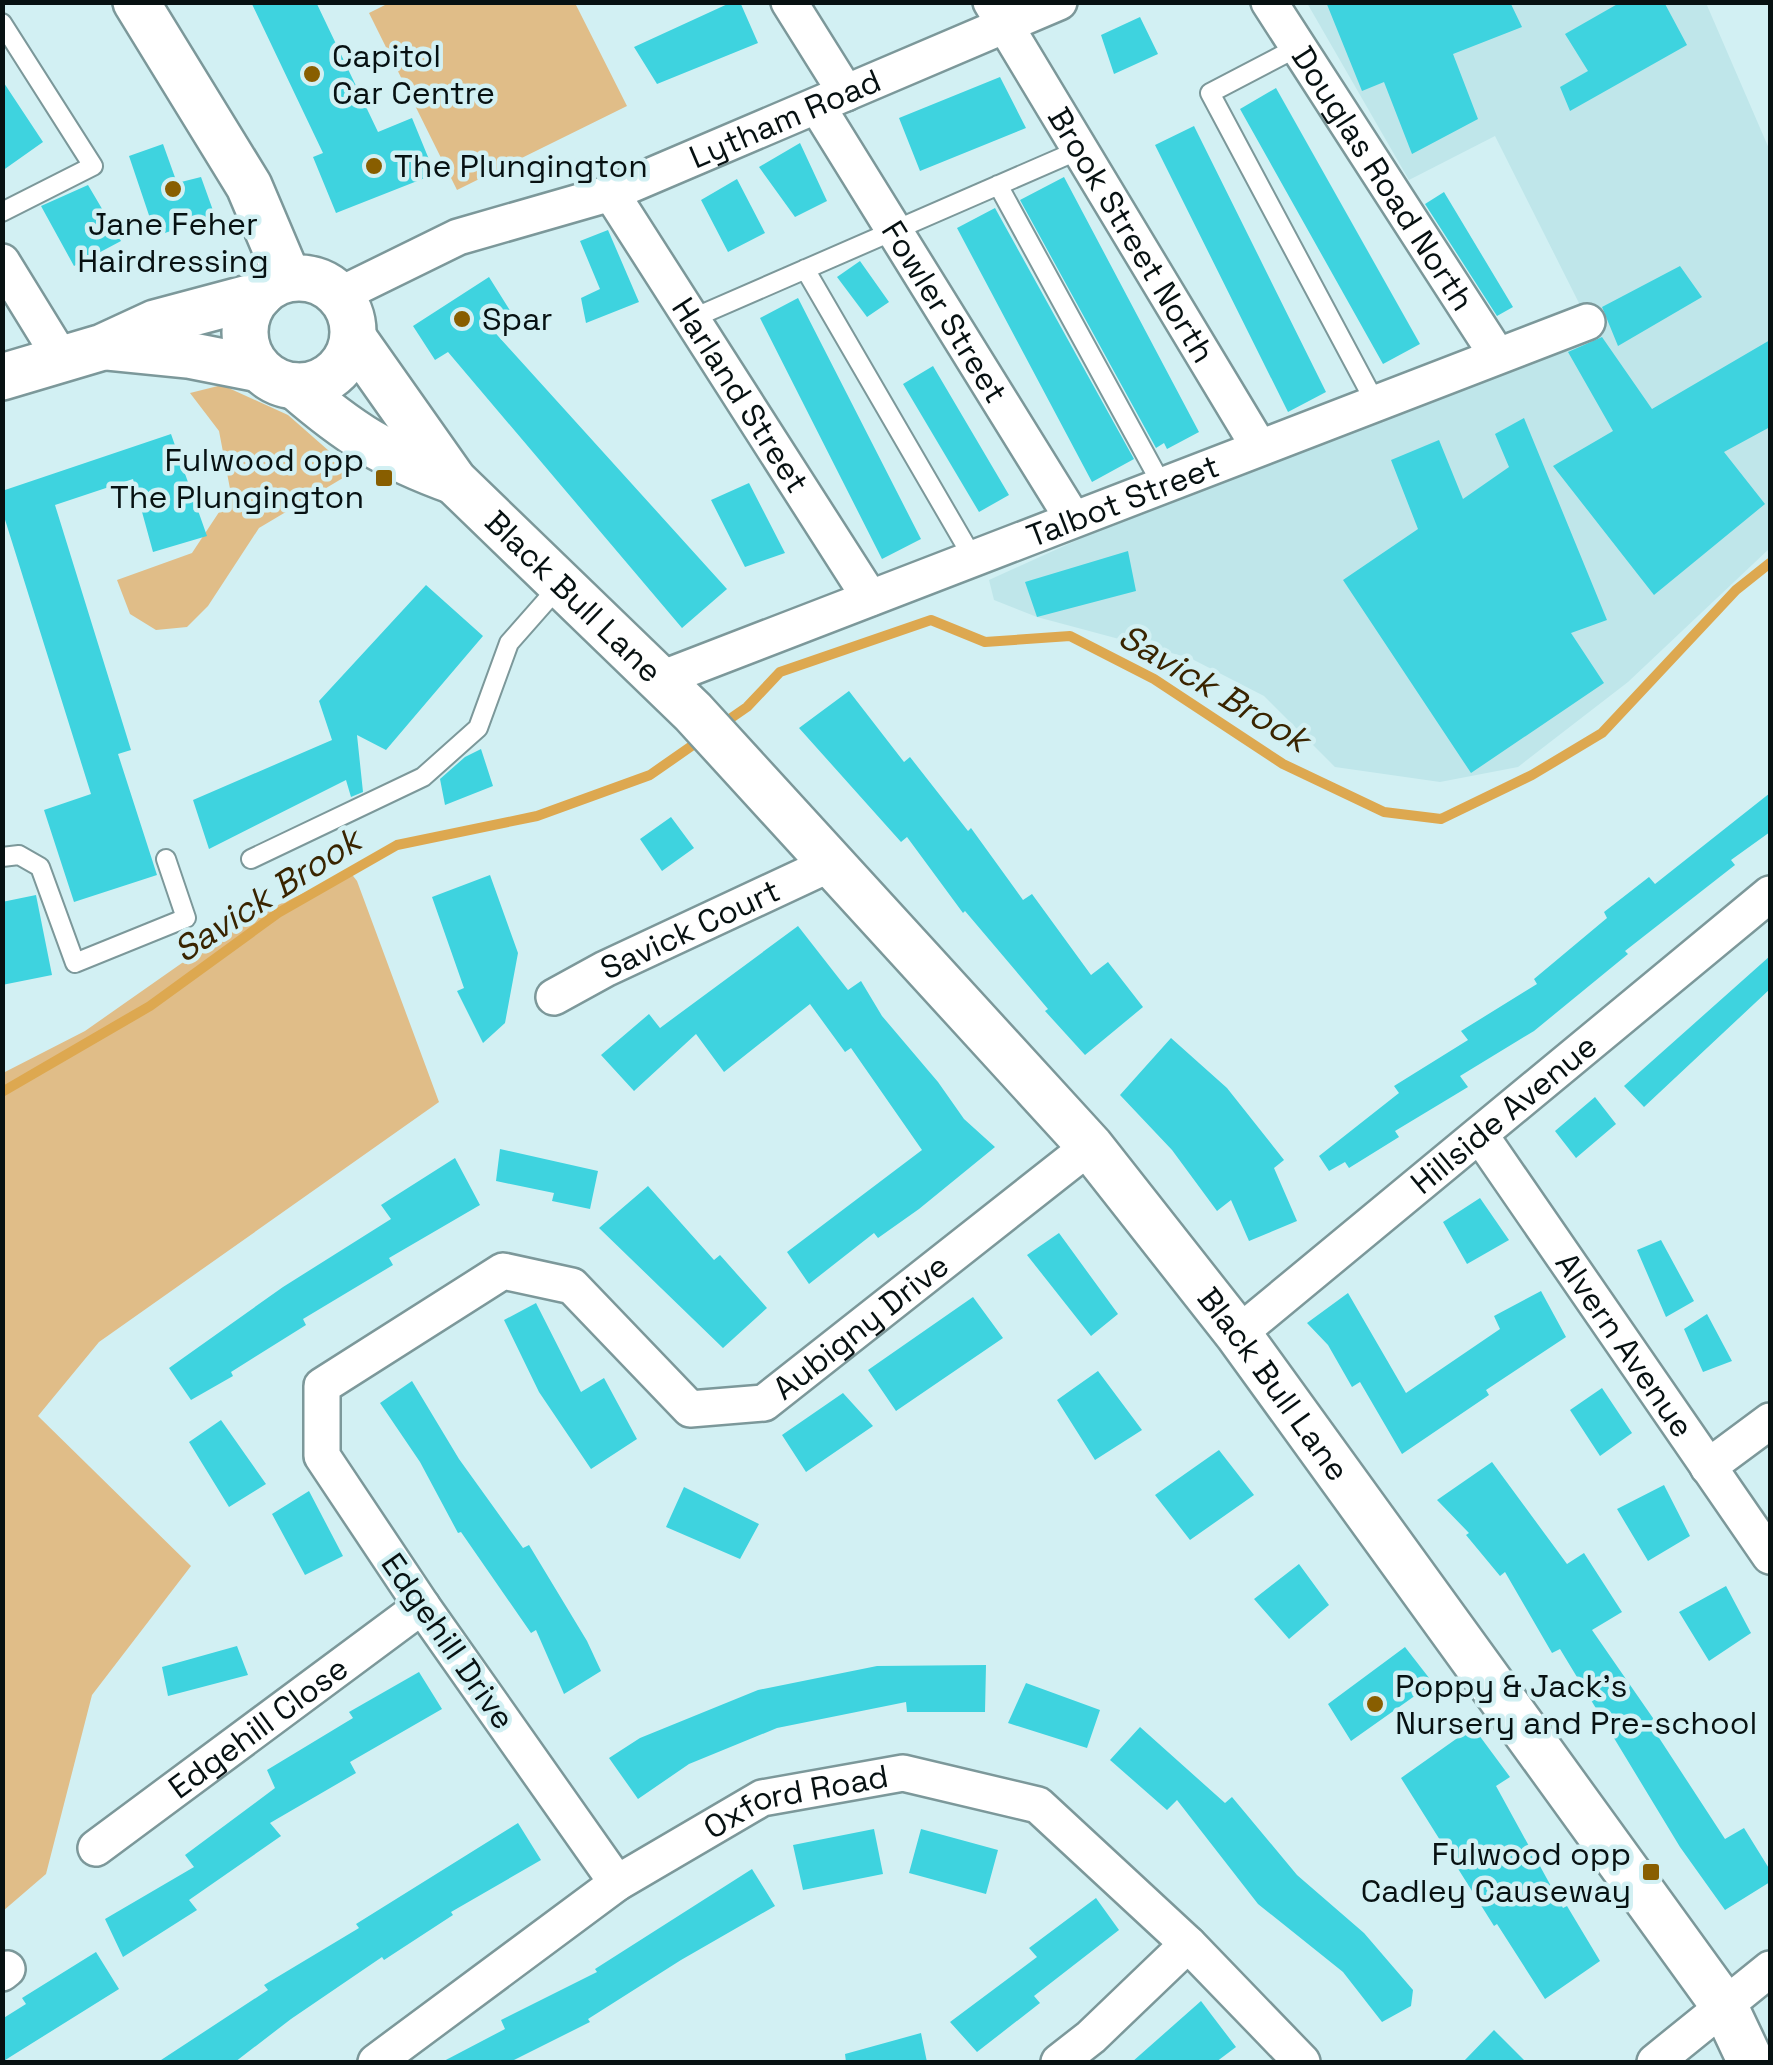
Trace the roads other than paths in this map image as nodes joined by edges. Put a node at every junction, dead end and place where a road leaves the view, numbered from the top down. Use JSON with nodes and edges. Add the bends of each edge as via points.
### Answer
{"nodes":[{"id":1,"x":136,"y":2,"type":"edge"},
{"id":2,"x":790,"y":2,"type":"edge"},
{"id":3,"x":1059,"y":2,"type":"edge"},
{"id":4,"x":1269,"y":2,"type":"edge"},
{"id":5,"x":998,"y":14,"type":"edge"},
{"id":6,"x":2,"y":23,"type":"edge"},
{"id":7,"x":1298,"y":47,"type":"junction"},
{"id":8,"x":832,"y":100,"type":"junction"},
{"id":9,"x":1080,"y":150,"type":"junction"},
{"id":10,"x":998,"y":185,"type":"junction"},
{"id":11,"x":611,"y":193,"type":"junction"},
{"id":12,"x":2,"y":212,"type":"edge"},
{"id":13,"x":894,"y":230,"type":"junction"},
{"id":14,"x":2,"y":262,"type":"edge"},
{"id":15,"x":806,"y":269,"type":"junction"},
{"id":16,"x":274,"y":287,"type":"junction"},
{"id":17,"x":691,"y":319,"type":"junction"},
{"id":18,"x":349,"y":320,"type":"junction"},
{"id":19,"x":1587,"y":322,"type":"dead end"},
{"id":20,"x":82,"y":352,"type":"junction"},
{"id":21,"x":1497,"y":355,"type":"junction"},
{"id":22,"x":2,"y":377,"type":"edge"},
{"id":23,"x":277,"y":378,"type":"junction"},
{"id":24,"x":1375,"y":402,"type":"junction"},
{"id":25,"x":1259,"y":447,"type":"junction"},
{"id":26,"x":454,"y":481,"type":"junction"},
{"id":27,"x":1162,"y":485,"type":"junction"},
{"id":28,"x":1073,"y":519,"type":"junction"},
{"id":29,"x":973,"y":558,"type":"junction"},
{"id":30,"x":561,"y":584,"type":"junction"},
{"id":31,"x":870,"y":598,"type":"junction"},
{"id":32,"x":661,"y":679,"type":"junction"},
{"id":33,"x":2,"y":857,"type":"edge"},
{"id":34,"x":166,"y":859,"type":"dead end"},
{"id":35,"x":251,"y":859,"type":"dead end"},
{"id":36,"x":830,"y":864,"type":"junction"},
{"id":37,"x":1770,"y":894,"type":"edge"},
{"id":38,"x":554,"y":997,"type":"dead end"},
{"id":39,"x":1480,"y":1134,"type":"junction"},
{"id":40,"x":1090,"y":1146,"type":"junction"},
{"id":41,"x":1238,"y":1334,"type":"junction"},
{"id":42,"x":322,"y":1386,"type":"joint"},
{"id":43,"x":1770,"y":1420,"type":"edge"},
{"id":44,"x":1708,"y":1467,"type":"junction"},
{"id":45,"x":1770,"y":1556,"type":"edge"},
{"id":46,"x":422,"y":1606,"type":"junction"},
{"id":47,"x":96,"y":1848,"type":"dead end"},
{"id":48,"x":617,"y":1883,"type":"junction"},
{"id":49,"x":1188,"y":1944,"type":"junction"},
{"id":50,"x":1770,"y":1969,"type":"edge"},
{"id":51,"x":1725,"y":2007,"type":"junction"},
{"id":52,"x":376,"y":2062,"type":"edge"},
{"id":53,"x":1059,"y":2062,"type":"edge"},
{"id":54,"x":1302,"y":2062,"type":"edge"},
{"id":55,"x":1655,"y":2062,"type":"edge"},
{"id":56,"x":1751,"y":2062,"type":"edge"}],
"edges":[{"from":1,"to":16,"type":"street","via":[[249,186]]},
{"from":2,"to":8,"type":"street","name":"Fowler Street"},
{"from":3,"to":5,"type":"street","name":"Lytham Road"},
{"from":4,"to":7,"type":"street","name":"Douglas Road North"},
{"from":5,"to":8,"type":"street","name":"Lytham Road"},
{"from":5,"to":9,"type":"street","name":"Brook Street North"},
{"from":6,"to":12,"type":"lane","via":[[92,166]]},
{"from":7,"to":21,"type":"street","name":"Douglas Road North"},
{"from":7,"to":24,"type":"lane","via":[[1210,92]]},
{"from":8,"to":11,"type":"street","name":"Lytham Road"},
{"from":8,"to":13,"type":"street","name":"Fowler Street"},
{"from":9,"to":10,"type":"lane"},
{"from":9,"to":25,"type":"street","name":"Brook Street North"},
{"from":10,"to":13,"type":"lane"},
{"from":10,"to":27,"type":"lane"},
{"from":11,"to":17,"type":"street","name":"Harland Street"},
{"from":11,"to":18,"type":"street","name":"Lytham Road","via":[[458,237],[352,289]]},
{"from":13,"to":15,"type":"lane"},
{"from":13,"to":28,"type":"street","name":"Fowler Street"},
{"from":14,"to":20,"type":"street"},
{"from":15,"to":17,"type":"lane"},
{"from":15,"to":29,"type":"lane"},
{"from":16,"to":18,"type":"street","via":[[309,278],[329,285]]},
{"from":16,"to":20,"type":"street"},
{"from":16,"to":23,"type":"street","via":[[252,304],[245,326],[247,349]]},
{"from":17,"to":31,"type":"street","name":"Harland Street"},
{"from":18,"to":23,"type":"street","via":[[348,359],[334,374],[316,384]]},
{"from":18,"to":26,"type":"street","name":"Black Bull Lane"},
{"from":19,"to":21,"type":"street","name":"Talbot Street"},
{"from":20,"to":22,"type":"street"},
{"from":20,"to":23,"type":"street","via":[[188,355]]},
{"from":21,"to":24,"type":"street","name":"Talbot Street"},
{"from":23,"to":26,"type":"street","name":"Black Bull Lane","via":[[400,461]]},
{"from":24,"to":25,"type":"street","name":"Talbot Street"},
{"from":25,"to":27,"type":"street","name":"Talbot Street"},
{"from":26,"to":30,"type":"street","name":"Black Bull Lane"},
{"from":27,"to":28,"type":"street","name":"Talbot Street"},
{"from":28,"to":29,"type":"street","name":"Talbot Street"},
{"from":29,"to":31,"type":"street","name":"Talbot Street"},
{"from":30,"to":32,"type":"street","name":"Black Bull Lane"},
{"from":30,"to":35,"type":"lane","via":[[509,643],[478,728],[423,777]]},
{"from":31,"to":32,"type":"street","name":"Talbot Street"},
{"from":32,"to":36,"type":"street","name":"Black Bull Lane"},
{"from":33,"to":34,"type":"lane","via":[[19,855],[40,867],[75,963],[186,918]]},
{"from":36,"to":38,"type":"street","name":"Savick Court"},
{"from":36,"to":40,"type":"street","name":"Black Bull Lane"},
{"from":37,"to":39,"type":"street","name":"Hillside Avenue"},
{"from":39,"to":41,"type":"street","name":"Hillside Avenue"},
{"from":39,"to":44,"type":"street","name":"Alvern Avenue"},
{"from":40,"to":41,"type":"street","name":"Black Bull Lane"},
{"from":40,"to":42,"type":"street","name":"Aubigny Drive","via":[[764,1404],[690,1409],[572,1286],[503,1271]]},
{"from":41,"to":51,"type":"street","name":"Black Bull Lane"},
{"from":42,"to":46,"type":"street","name":"Edgehill Drive","via":[[322,1456]]},
{"from":43,"to":44,"type":"street"},
{"from":44,"to":45,"type":"street","name":"Alvern Avenue"},
{"from":46,"to":47,"type":"street","name":"Edgehill Close"},
{"from":46,"to":48,"type":"street","name":"Edgehill Drive"},
{"from":48,"to":49,"type":"street","name":"Oxford Road","via":[[762,1798],[903,1773],[1038,1805]]},
{"from":48,"to":52,"type":"street","name":"Oxford Road"},
{"from":49,"to":53,"type":"street"},
{"from":49,"to":54,"type":"street","name":"Oxford Road"},
{"from":50,"to":51,"type":"street"},
{"from":51,"to":55,"type":"street"},
{"from":51,"to":56,"type":"street","name":"Black Bull Lane"}]}
